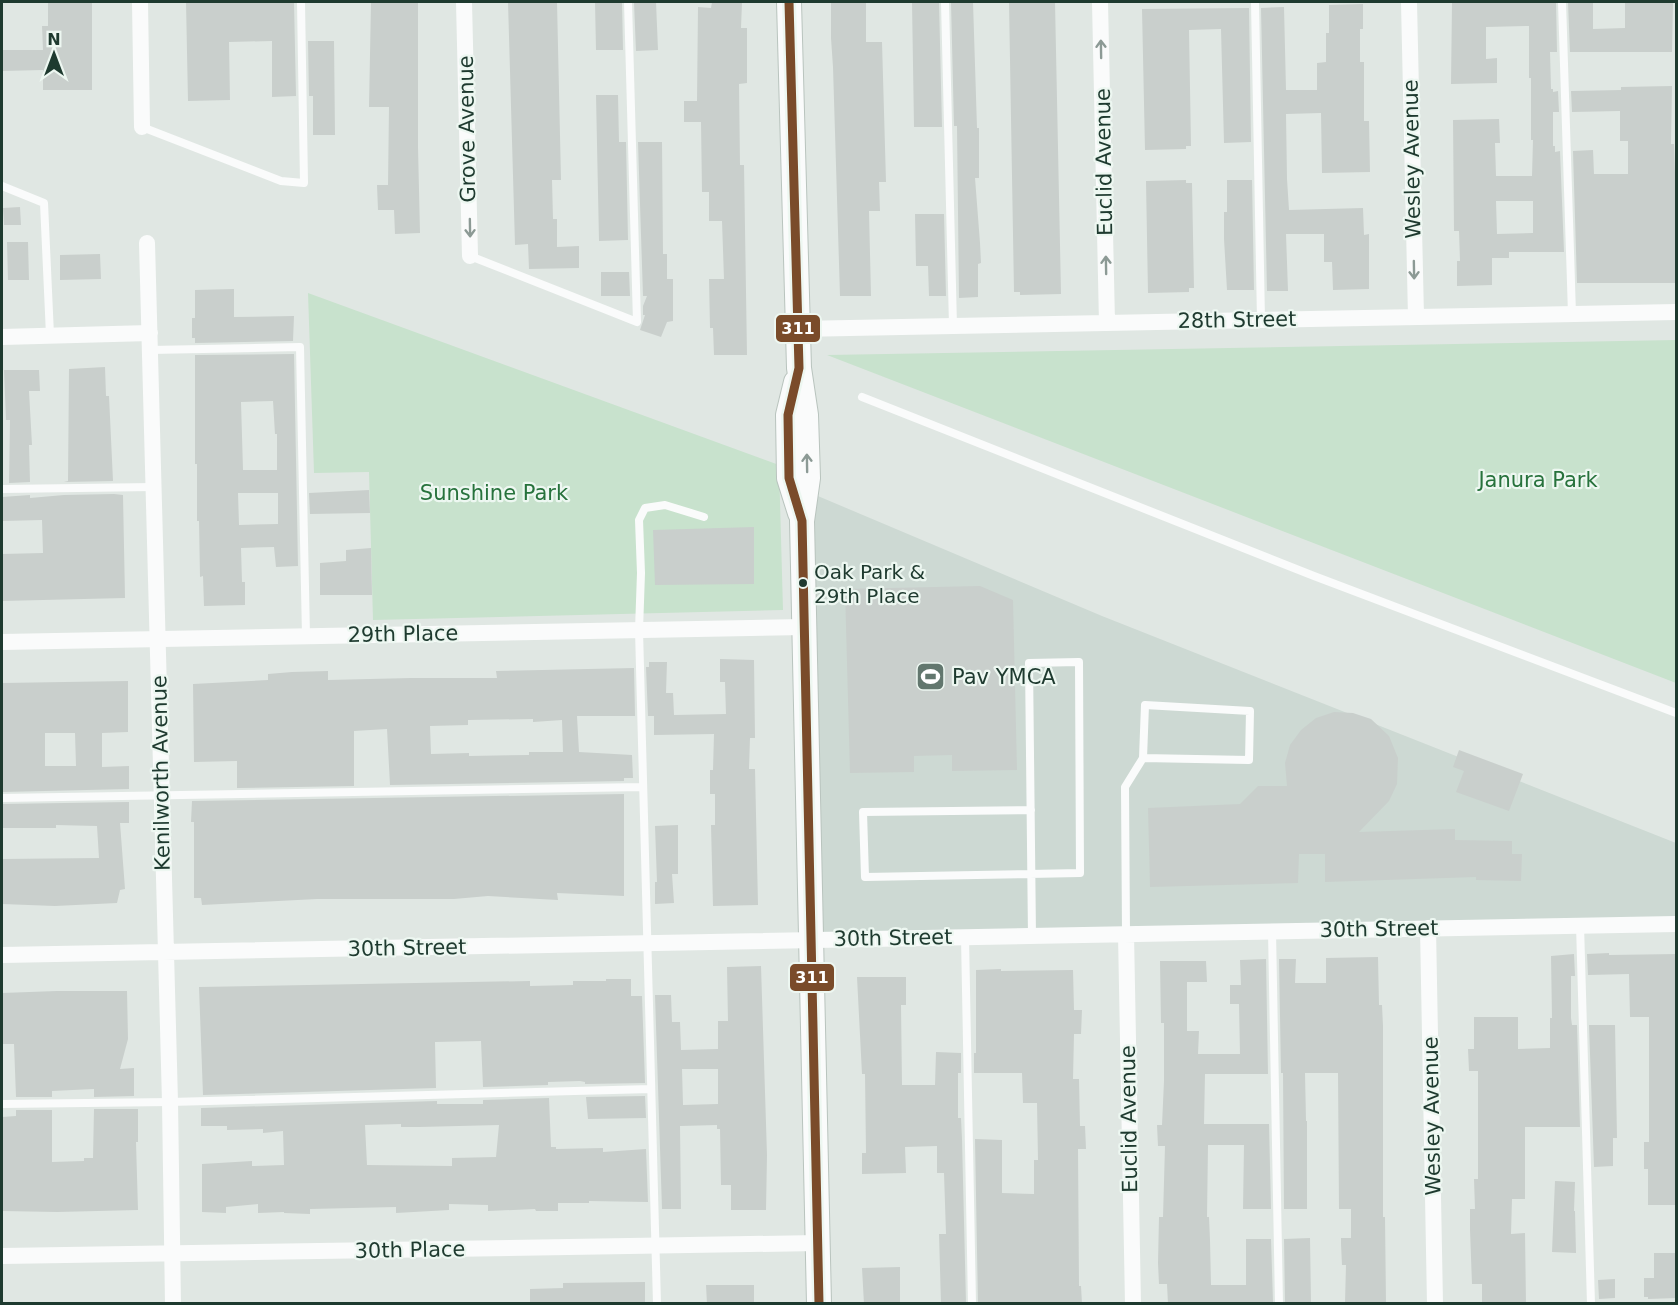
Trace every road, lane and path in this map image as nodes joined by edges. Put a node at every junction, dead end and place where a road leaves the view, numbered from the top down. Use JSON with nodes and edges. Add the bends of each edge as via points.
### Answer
{"nodes":[{"id":1,"x":140,"y":2,"type":"edge"},
{"id":2,"x":301,"y":2,"type":"edge"},
{"id":3,"x":464,"y":2,"type":"edge"},
{"id":4,"x":628,"y":2,"type":"edge"},
{"id":5,"x":789,"y":2,"type":"edge"},
{"id":6,"x":945,"y":2,"type":"edge"},
{"id":7,"x":1100,"y":2,"type":"edge"},
{"id":8,"x":1255,"y":2,"type":"edge"},
{"id":9,"x":1409,"y":2,"type":"edge"},
{"id":10,"x":1562,"y":2,"type":"edge"},
{"id":11,"x":142,"y":127,"type":"joint"},
{"id":12,"x":2,"y":186,"type":"edge"},
{"id":13,"x":147,"y":243,"type":"dead end"},
{"id":14,"x":470,"y":256,"type":"joint"},
{"id":15,"x":1677,"y":312,"type":"edge"},
{"id":16,"x":1572,"y":314,"type":"junction"},
{"id":17,"x":1416,"y":317,"type":"junction"},
{"id":18,"x":1262,"y":320,"type":"junction"},
{"id":19,"x":1107,"y":323,"type":"junction"},
{"id":20,"x":952,"y":326,"type":"junction"},
{"id":21,"x":798,"y":329,"type":"junction"},
{"id":22,"x":50,"y":335,"type":"junction"},
{"id":23,"x":2,"y":337,"type":"edge"},
{"id":24,"x":150,"y":341,"type":"junction"},
{"id":25,"x":862,"y":397,"type":"dead end"},
{"id":26,"x":154,"y":487,"type":"junction"},
{"id":27,"x":2,"y":489,"type":"edge"},
{"id":28,"x":704,"y":517,"type":"dead end"},
{"id":29,"x":804,"y":627,"type":"junction"},
{"id":30,"x":639,"y":630,"type":"junction"},
{"id":31,"x":306,"y":636,"type":"junction"},
{"id":32,"x":158,"y":639,"type":"junction"},
{"id":33,"x":2,"y":642,"type":"edge"},
{"id":34,"x":1677,"y":713,"type":"edge"},
{"id":35,"x":1143,"y":758,"type":"junction"},
{"id":36,"x":644,"y":787,"type":"junction"},
{"id":37,"x":162,"y":795,"type":"junction"},
{"id":38,"x":2,"y":798,"type":"edge"},
{"id":39,"x":1031,"y":810,"type":"junction"},
{"id":40,"x":1031,"y":875,"type":"junction"},
{"id":41,"x":1677,"y":924,"type":"edge"},
{"id":42,"x":1580,"y":925,"type":"junction"},
{"id":43,"x":1428,"y":928,"type":"junction"},
{"id":44,"x":1272,"y":932,"type":"junction"},
{"id":45,"x":1126,"y":934,"type":"junction"},
{"id":46,"x":1032,"y":936,"type":"junction"},
{"id":47,"x":965,"y":937,"type":"junction"},
{"id":48,"x":811,"y":940,"type":"junction"},
{"id":49,"x":648,"y":943,"type":"junction"},
{"id":50,"x":166,"y":952,"type":"junction"},
{"id":51,"x":2,"y":955,"type":"edge"},
{"id":52,"x":651,"y":1089,"type":"junction"},
{"id":53,"x":170,"y":1102,"type":"junction"},
{"id":54,"x":2,"y":1104,"type":"edge"},
{"id":55,"x":818,"y":1243,"type":"junction"},
{"id":56,"x":655,"y":1247,"type":"junction"},
{"id":57,"x":171,"y":1252,"type":"junction"},
{"id":58,"x":2,"y":1256,"type":"edge"},
{"id":59,"x":173,"y":1304,"type":"edge"},
{"id":60,"x":657,"y":1304,"type":"edge"},
{"id":61,"x":819,"y":1304,"type":"edge"},
{"id":62,"x":972,"y":1304,"type":"edge"},
{"id":63,"x":1133,"y":1304,"type":"edge"},
{"id":64,"x":1279,"y":1304,"type":"edge"},
{"id":65,"x":1435,"y":1304,"type":"edge"},
{"id":66,"x":1591,"y":1304,"type":"edge"}],
"edges":[{"from":1,"to":11,"type":"street"},
{"from":2,"to":11,"type":"lane","via":[[304,183],[281,181]]},
{"from":3,"to":14,"type":"street","name":"Grove Avenue","one_way":true},
{"from":4,"to":14,"type":"lane","via":[[637,322]]},
{"from":5,"to":21,"type":"street"},
{"from":6,"to":20,"type":"lane"},
{"from":19,"to":7,"type":"street","name":"Euclid Avenue","one_way":true},
{"from":8,"to":18,"type":"lane"},
{"from":9,"to":17,"type":"street","name":"Wesley Avenue","one_way":true},
{"from":10,"to":16,"type":"lane"},
{"from":12,"to":22,"type":"lane","via":[[44,203]]},
{"from":13,"to":24,"type":"street","name":"Kenilworth Avenue"},
{"from":15,"to":16,"type":"street","name":"28th Street"},
{"from":16,"to":17,"type":"street","name":"28th Street"},
{"from":17,"to":18,"type":"street","name":"28th Street"},
{"from":18,"to":19,"type":"street","name":"28th Street"},
{"from":19,"to":20,"type":"street","name":"28th Street"},
{"from":20,"to":21,"type":"street","name":"28th Street"},
{"from":21,"to":29,"type":"street","via":[[799,368],[788,415],[789,478],[802,522]]},
{"from":22,"to":23,"type":"street"},
{"from":22,"to":24,"type":"street"},
{"from":24,"to":26,"type":"street","name":"Kenilworth Avenue"},
{"from":24,"to":31,"type":"lane","via":[[300,347]]},
{"from":25,"to":34,"type":"lane","via":[[1314,576]]},
{"from":26,"to":27,"type":"lane"},
{"from":26,"to":32,"type":"street","name":"Kenilworth Avenue"},
{"from":28,"to":30,"type":"lane","via":[[665,505],[645,508],[639,520]]},
{"from":29,"to":30,"type":"street","name":"29th Place"},
{"from":29,"to":48,"type":"street"},
{"from":30,"to":31,"type":"street","name":"29th Place"},
{"from":30,"to":36,"type":"lane"},
{"from":31,"to":32,"type":"street","name":"29th Place"},
{"from":32,"to":33,"type":"street","name":"29th Place"},
{"from":32,"to":37,"type":"street","name":"Kenilworth Avenue"},
{"from":35,"to":35,"type":"lane","via":[[1145,705],[1250,711],[1249,760]]},
{"from":35,"to":45,"type":"lane","via":[[1125,787]]},
{"from":36,"to":37,"type":"lane"},
{"from":36,"to":49,"type":"lane"},
{"from":37,"to":38,"type":"lane"},
{"from":37,"to":50,"type":"street","name":"Kenilworth Avenue"},
{"from":39,"to":40,"type":"lane"},
{"from":39,"to":40,"type":"lane","via":[[863,812],[865,878]]},
{"from":39,"to":40,"type":"lane","via":[[1029,663],[1079,662],[1080,873]]},
{"from":40,"to":46,"type":"lane"},
{"from":41,"to":42,"type":"street","name":"30th Street"},
{"from":42,"to":43,"type":"street","name":"30th Street"},
{"from":42,"to":66,"type":"lane"},
{"from":43,"to":44,"type":"street","name":"30th Street"},
{"from":43,"to":65,"type":"street","name":"Wesley Avenue"},
{"from":44,"to":45,"type":"street","name":"30th Street"},
{"from":44,"to":64,"type":"lane"},
{"from":45,"to":46,"type":"street","name":"30th Street"},
{"from":45,"to":63,"type":"street","name":"Euclid Avenue"},
{"from":46,"to":47,"type":"street","name":"30th Street"},
{"from":47,"to":48,"type":"street","name":"30th Street"},
{"from":47,"to":62,"type":"lane"},
{"from":48,"to":49,"type":"street","name":"30th Street"},
{"from":48,"to":55,"type":"street"},
{"from":49,"to":50,"type":"street","name":"30th Street"},
{"from":49,"to":52,"type":"lane"},
{"from":50,"to":51,"type":"street","name":"30th Street"},
{"from":50,"to":53,"type":"street","name":"Kenilworth Avenue"},
{"from":52,"to":53,"type":"lane"},
{"from":52,"to":56,"type":"lane"},
{"from":53,"to":54,"type":"lane"},
{"from":53,"to":57,"type":"street","name":"Kenilworth Avenue"},
{"from":55,"to":56,"type":"street","name":"30th Place"},
{"from":55,"to":61,"type":"street"},
{"from":56,"to":57,"type":"street","name":"30th Place"},
{"from":56,"to":60,"type":"lane"},
{"from":57,"to":58,"type":"street","name":"30th Place"},
{"from":57,"to":59,"type":"street","name":"Kenilworth Avenue"}]}
